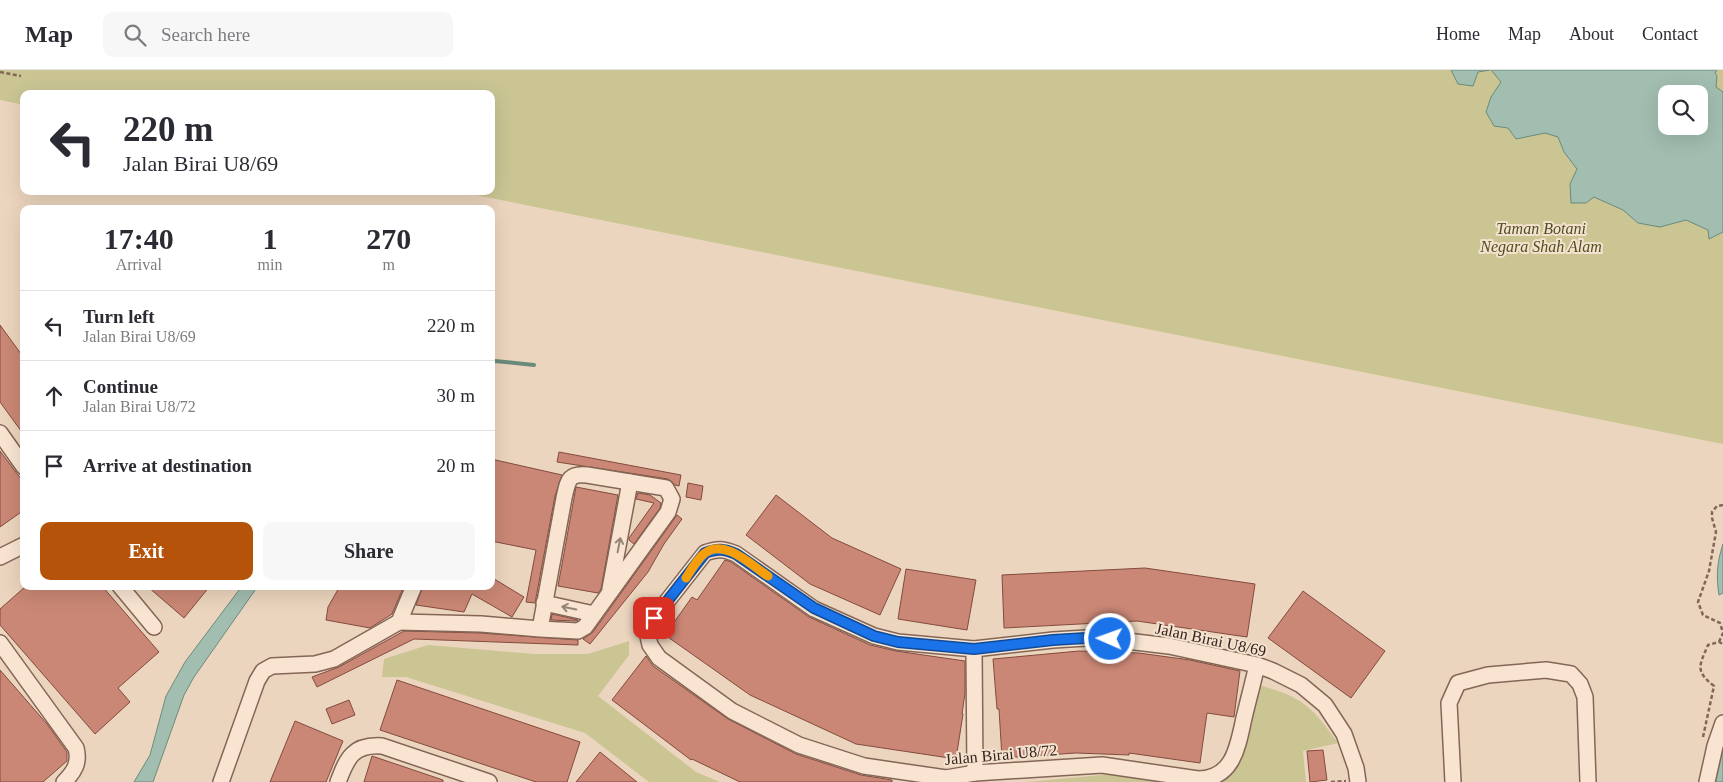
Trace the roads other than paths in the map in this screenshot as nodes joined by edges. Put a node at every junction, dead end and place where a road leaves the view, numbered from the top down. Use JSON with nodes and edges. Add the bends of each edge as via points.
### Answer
{"nodes":[{"id":1,"x":0,"y":433,"type":"edge"},
{"id":2,"x":20,"y":461,"type":"edge"},
{"id":3,"x":630,"y":482,"type":"junction"},
{"id":4,"x":20,"y":547,"type":"edge"},
{"id":5,"x":0,"y":557,"type":"edge"},
{"id":6,"x":678,"y":587,"type":"joint"},
{"id":7,"x":123,"y":590,"type":"edge"},
{"id":8,"x":412,"y":590,"type":"edge"},
{"id":9,"x":610,"y":593,"type":"junction"},
{"id":10,"x":544,"y":603,"type":"junction"},
{"id":11,"x":594,"y":614,"type":"junction"},
{"id":12,"x":399,"y":622,"type":"junction"},
{"id":13,"x":154,"y":627,"type":"dead end"},
{"id":14,"x":540,"y":629,"type":"junction"},
{"id":15,"x":0,"y":643,"type":"edge"},
{"id":16,"x":974,"y":649,"type":"junction"},
{"id":17,"x":1257,"y":666,"type":"junction"},
{"id":18,"x":1723,"y":723,"type":"edge"},
{"id":19,"x":975,"y":773,"type":"junction"},
{"id":20,"x":64,"y":782,"type":"edge"},
{"id":21,"x":221,"y":782,"type":"edge"},
{"id":22,"x":338,"y":782,"type":"edge"},
{"id":23,"x":489,"y":782,"type":"edge"},
{"id":24,"x":1358,"y":782,"type":"edge"},
{"id":25,"x":1452,"y":782,"type":"edge"},
{"id":26,"x":1588,"y":782,"type":"edge"},
{"id":27,"x":1707,"y":782,"type":"edge"}],
"edges":[{"from":1,"to":2,"type":"street"},
{"from":9,"to":3,"type":"street","one_way":true},
{"from":3,"to":9,"type":"street","via":[[666,488],[671,495],[671,505]]},
{"from":3,"to":10,"type":"street","via":[[577,474],[571,477],[567,483]]},
{"from":4,"to":5,"type":"street"},
{"from":6,"to":16,"type":"street","name":"Jalan Birai U8/69","via":[[705,553],[726,549],[814,608],[874,636],[898,642]]},
{"from":6,"to":19,"type":"street","name":"Jalan Birai U8/72","via":[[651,625],[650,645],[659,658],[732,710],[799,744],[864,766],[946,778]]},
{"from":7,"to":13,"type":"street"},
{"from":8,"to":12,"type":"street"},
{"from":9,"to":11,"type":"street"},
{"from":11,"to":10,"type":"street","one_way":true},
{"from":10,"to":14,"type":"street"},
{"from":11,"to":14,"type":"street","via":[[578,631]]},
{"from":12,"to":14,"type":"street"},
{"from":12,"to":21,"type":"street","via":[[334,659],[315,664],[272,666],[263,671]]},
{"from":15,"to":20,"type":"street","via":[[76,748],[77,764]]},
{"from":16,"to":17,"type":"street","name":"Jalan Birai U8/69","via":[[1053,640],[1110,639],[1169,646]]},
{"from":16,"to":19,"type":"street"},
{"from":17,"to":19,"type":"street","name":"Jalan Birai U8/72","via":[[1236,753],[1224,770],[1211,778],[1198,779],[1102,765]]},
{"from":17,"to":24,"type":"street","name":"Jalan Birai U8/69","via":[[1301,685],[1325,705],[1344,734]]},
{"from":18,"to":27,"type":"street"},
{"from":22,"to":23,"type":"street","via":[[348,757],[370,745],[382,746]]},
{"from":25,"to":26,"type":"street","via":[[1449,703],[1458,683],[1488,675],[1546,670],[1571,674],[1585,697]]}]}
